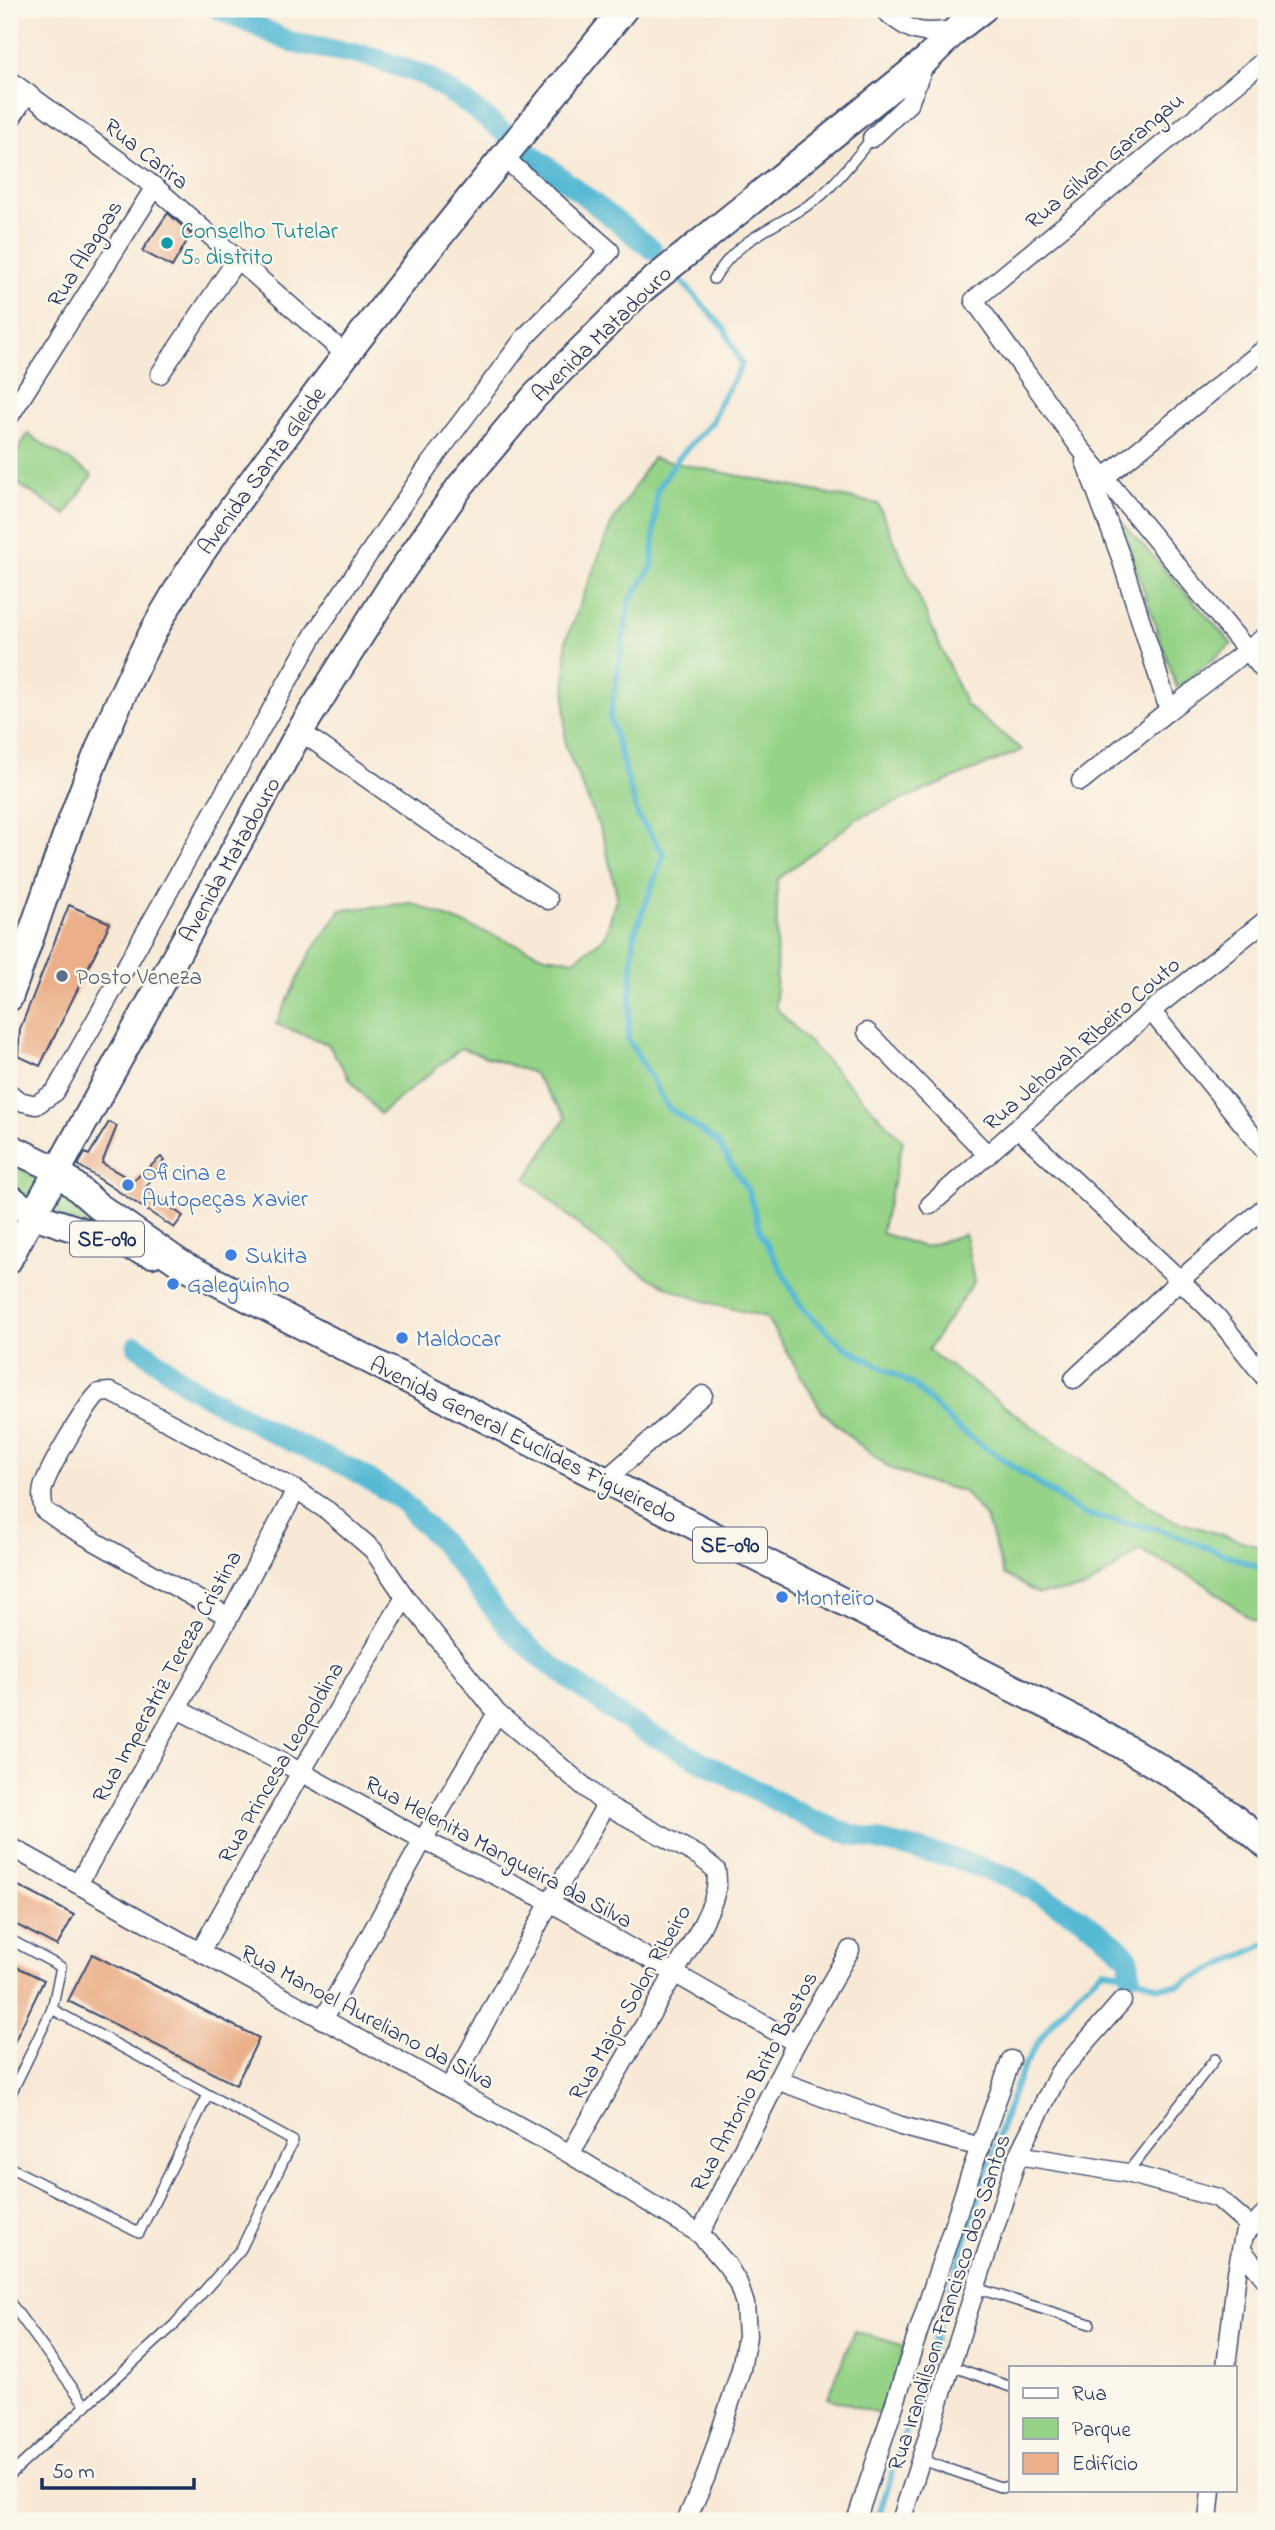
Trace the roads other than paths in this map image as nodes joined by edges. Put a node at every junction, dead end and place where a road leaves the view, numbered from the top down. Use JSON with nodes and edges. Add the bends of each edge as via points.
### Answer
{"nodes":[{"id":1,"x":624,"y":9,"type":"edge"},
{"id":2,"x":883,"y":9,"type":"edge"},
{"id":3,"x":983,"y":9,"type":"edge"},
{"id":4,"x":957,"y":29,"type":"junction"},
{"id":5,"x":927,"y":59,"type":"junction"},
{"id":6,"x":1266,"y":59,"type":"edge"},
{"id":7,"x":9,"y":80,"type":"edge"},
{"id":8,"x":27,"y":93,"type":"junction"},
{"id":9,"x":9,"y":122,"type":"edge"},
{"id":10,"x":872,"y":138,"type":"joint"},
{"id":11,"x":504,"y":155,"type":"junction"},
{"id":12,"x":155,"y":187,"type":"junction"},
{"id":13,"x":237,"y":260,"type":"junction"},
{"id":14,"x":714,"y":279,"type":"dead end"},
{"id":15,"x":1266,"y":348,"type":"edge"},
{"id":16,"x":345,"y":354,"type":"junction"},
{"id":17,"x":160,"y":374,"type":"dead end"},
{"id":18,"x":9,"y":417,"type":"edge"},
{"id":19,"x":1080,"y":448,"type":"junction"},
{"id":20,"x":1105,"y":477,"type":"junction"},
{"id":21,"x":1266,"y":636,"type":"edge"},
{"id":22,"x":1248,"y":651,"type":"junction"},
{"id":23,"x":1266,"y":673,"type":"edge"},
{"id":24,"x":1169,"y":710,"type":"junction"},
{"id":25,"x":300,"y":731,"type":"junction"},
{"id":26,"x":1081,"y":781,"type":"dead end"},
{"id":27,"x":548,"y":901,"type":"dead end"},
{"id":28,"x":1266,"y":920,"type":"edge"},
{"id":29,"x":9,"y":998,"type":"edge"},
{"id":30,"x":1151,"y":1011,"type":"junction"},
{"id":31,"x":867,"y":1032,"type":"dead end"},
{"id":32,"x":9,"y":1093,"type":"edge"},
{"id":33,"x":1019,"y":1129,"type":"junction"},
{"id":34,"x":9,"y":1147,"type":"edge"},
{"id":35,"x":1266,"y":1152,"type":"edge"},
{"id":36,"x":988,"y":1155,"type":"junction"},
{"id":37,"x":57,"y":1170,"type":"junction"},
{"id":38,"x":9,"y":1197,"type":"edge"},
{"id":39,"x":930,"y":1205,"type":"dead end"},
{"id":40,"x":1266,"y":1206,"type":"edge"},
{"id":41,"x":33,"y":1215,"type":"junction"},
{"id":42,"x":9,"y":1261,"type":"edge"},
{"id":43,"x":181,"y":1264,"type":"junction"},
{"id":44,"x":1180,"y":1280,"type":"junction"},
{"id":45,"x":1266,"y":1379,"type":"edge"},
{"id":46,"x":1073,"y":1380,"type":"dead end"},
{"id":47,"x":704,"y":1395,"type":"dead end"},
{"id":48,"x":604,"y":1481,"type":"junction"},
{"id":49,"x":296,"y":1490,"type":"junction"},
{"id":50,"x":405,"y":1597,"type":"junction"},
{"id":51,"x":229,"y":1617,"type":"junction"},
{"id":52,"x":177,"y":1709,"type":"junction"},
{"id":53,"x":497,"y":1713,"type":"junction"},
{"id":54,"x":301,"y":1772,"type":"junction"},
{"id":55,"x":606,"y":1805,"type":"junction"},
{"id":56,"x":423,"y":1840,"type":"junction"},
{"id":57,"x":1266,"y":1844,"type":"edge"},
{"id":58,"x":9,"y":1846,"type":"edge"},
{"id":59,"x":78,"y":1884,"type":"junction"},
{"id":60,"x":550,"y":1902,"type":"junction"},
{"id":61,"x":9,"y":1939,"type":"edge"},
{"id":62,"x":850,"y":1950,"type":"dead end"},
{"id":63,"x":200,"y":1952,"type":"junction"},
{"id":64,"x":672,"y":1974,"type":"junction"},
{"id":65,"x":1122,"y":2001,"type":"dead end"},
{"id":66,"x":52,"y":2009,"type":"junction"},
{"id":67,"x":323,"y":2020,"type":"junction"},
{"id":68,"x":796,"y":2043,"type":"junction"},
{"id":69,"x":1215,"y":2059,"type":"dead end"},
{"id":70,"x":1011,"y":2060,"type":"dead end"},
{"id":71,"x":777,"y":2080,"type":"junction"},
{"id":72,"x":450,"y":2088,"type":"junction"},
{"id":73,"x":208,"y":2095,"type":"junction"},
{"id":74,"x":9,"y":2098,"type":"edge"},
{"id":75,"x":981,"y":2147,"type":"junction"},
{"id":76,"x":570,"y":2154,"type":"junction"},
{"id":77,"x":1018,"y":2155,"type":"junction"},
{"id":78,"x":9,"y":2167,"type":"edge"},
{"id":79,"x":1126,"y":2173,"type":"junction"},
{"id":80,"x":1266,"y":2211,"type":"edge"},
{"id":81,"x":1250,"y":2226,"type":"junction"},
{"id":82,"x":701,"y":2234,"type":"junction"},
{"id":83,"x":1241,"y":2249,"type":"junction"},
{"id":84,"x":1266,"y":2280,"type":"edge"},
{"id":85,"x":976,"y":2288,"type":"junction"},
{"id":86,"x":9,"y":2301,"type":"edge"},
{"id":87,"x":1090,"y":2324,"type":"dead end"},
{"id":88,"x":951,"y":2366,"type":"junction"},
{"id":89,"x":1226,"y":2366,"type":"edge"},
{"id":90,"x":1009,"y":2386,"type":"edge"},
{"id":91,"x":86,"y":2406,"type":"junction"},
{"id":92,"x":922,"y":2459,"type":"junction"},
{"id":93,"x":9,"y":2476,"type":"edge"},
{"id":94,"x":1009,"y":2485,"type":"edge"},
{"id":95,"x":1211,"y":2492,"type":"edge"},
{"id":96,"x":686,"y":2521,"type":"edge"},
{"id":97,"x":856,"y":2521,"type":"edge"},
{"id":98,"x":901,"y":2521,"type":"edge"},
{"id":99,"x":1208,"y":2521,"type":"edge"}],
"edges":[{"from":1,"to":11,"type":"main road","name":"Avenida Santa Gleide"},
{"from":2,"to":4,"type":"street","via":[[904,26],[927,34]]},
{"from":3,"to":4,"type":"main road","name":"Avenida Matadouro"},
{"from":4,"to":5,"type":"main road","name":"Avenida Matadouro"},
{"from":5,"to":10,"type":"street","via":[[909,103]]},
{"from":5,"to":25,"type":"main road","name":"Avenida Matadouro","via":[[640,291],[535,396],[461,485]]},
{"from":6,"to":19,"type":"street","name":"Rua Gilvan Garangau","via":[[974,300]]},
{"from":7,"to":8,"type":"street","name":"Rua Carira"},
{"from":8,"to":9,"type":"street"},
{"from":8,"to":12,"type":"street","name":"Rua Carira"},
{"from":10,"to":14,"type":"lane","via":[[818,199],[761,231],[723,263]]},
{"from":11,"to":16,"type":"main road","name":"Avenida Santa Gleide"},
{"from":11,"to":32,"type":"street","via":[[610,251],[526,336],[429,465],[315,633],[55,1091],[36,1105]]},
{"from":12,"to":13,"type":"street","name":"Rua Carira"},
{"from":12,"to":18,"type":"street","name":"Rua Alagoas"},
{"from":13,"to":16,"type":"street","name":"Rua Carira"},
{"from":13,"to":17,"type":"street"},
{"from":15,"to":20,"type":"street"},
{"from":16,"to":29,"type":"main road","name":"Avenida Santa Gleide","via":[[208,542],[162,616],[125,688],[83,792]]},
{"from":19,"to":20,"type":"street"},
{"from":19,"to":24,"type":"street"},
{"from":20,"to":22,"type":"street"},
{"from":21,"to":22,"type":"street"},
{"from":22,"to":23,"type":"street"},
{"from":22,"to":24,"type":"street"},
{"from":24,"to":26,"type":"street"},
{"from":25,"to":27,"type":"street"},
{"from":25,"to":37,"type":"main road","name":"Avenida Matadouro"},
{"from":28,"to":30,"type":"street","name":"Rua Jehovah Ribeiro Couto"},
{"from":30,"to":33,"type":"street","name":"Rua Jehovah Ribeiro Couto"},
{"from":30,"to":35,"type":"street"},
{"from":31,"to":36,"type":"street"},
{"from":33,"to":36,"type":"street","name":"Rua Jehovah Ribeiro Couto"},
{"from":33,"to":44,"type":"street"},
{"from":34,"to":37,"type":"main road","number":"SE-090"},
{"from":36,"to":39,"type":"street","name":"Rua Jehovah Ribeiro Couto"},
{"from":37,"to":41,"type":"main road","name":"Avenida Matadouro"},
{"from":37,"to":43,"type":"main road","name":"Avenida General Euclides Figueiredo","number":"SE-090","via":[[98,1206]]},
{"from":38,"to":41,"type":"main road","number":"SE-090"},
{"from":40,"to":44,"type":"street"},
{"from":41,"to":42,"type":"main road"},
{"from":41,"to":43,"type":"main road","name":"Avenida General Euclides Figueiredo","number":"SE-090"},
{"from":43,"to":48,"type":"main road","name":"Avenida General Euclides Figueiredo","number":"SE-090"},
{"from":44,"to":45,"type":"street","via":[[1217,1317]]},
{"from":44,"to":46,"type":"street"},
{"from":47,"to":48,"type":"street"},
{"from":48,"to":57,"type":"main road","name":"Avenida General Euclides Figueiredo","number":"SE-090","via":[[1091,1728],[1214,1802]]},
{"from":49,"to":50,"type":"street","via":[[373,1550]]},
{"from":49,"to":51,"type":"street","name":"Rua Imperatriz Tereza Cristina"},
{"from":49,"to":51,"type":"street","via":[[110,1392],[99,1393],[93,1400],[45,1481],[42,1503],[47,1513]]},
{"from":50,"to":53,"type":"street"},
{"from":50,"to":54,"type":"street","name":"Rua Princesa Leopoldina"},
{"from":51,"to":52,"type":"street","name":"Rua Imperatriz Tereza Cristina"},
{"from":52,"to":54,"type":"street","name":"Rua Helenita Mangueira da Silva"},
{"from":52,"to":59,"type":"street","name":"Rua Imperatriz Tereza Cristina"},
{"from":53,"to":55,"type":"street"},
{"from":53,"to":56,"type":"street"},
{"from":54,"to":56,"type":"street","name":"Rua Helenita Mangueira da Silva"},
{"from":54,"to":63,"type":"street","name":"Rua Princesa Leopoldina"},
{"from":55,"to":60,"type":"street"},
{"from":55,"to":64,"type":"street","name":"Rua Major Solon Ribeiro","via":[[716,1870],[711,1907]]},
{"from":56,"to":60,"type":"street","name":"Rua Helenita Mangueira da Silva"},
{"from":56,"to":67,"type":"street"},
{"from":58,"to":59,"type":"street","name":"Rua Manoel Aureliano da Silva"},
{"from":59,"to":63,"type":"street","name":"Rua Manoel Aureliano da Silva"},
{"from":60,"to":64,"type":"street","name":"Rua Helenita Mangueira da Silva"},
{"from":60,"to":72,"type":"street"},
{"from":61,"to":66,"type":"lane","via":[[61,1967]]},
{"from":62,"to":68,"type":"street","name":"Rua Antonio Brito Bastos"},
{"from":63,"to":67,"type":"street","name":"Rua Manoel Aureliano da Silva"},
{"from":64,"to":68,"type":"street","name":"Rua Helenita Mangueira da Silva"},
{"from":64,"to":76,"type":"street","name":"Rua Major Solon Ribeiro"},
{"from":65,"to":77,"type":"street","name":"Rua Irandilson Francisco dos Santos","via":[[1059,2073]]},
{"from":66,"to":73,"type":"lane"},
{"from":66,"to":74,"type":"lane"},
{"from":67,"to":72,"type":"street","name":"Rua Manoel Aureliano da Silva"},
{"from":68,"to":71,"type":"street","name":"Rua Antonio Brito Bastos"},
{"from":69,"to":79,"type":"lane"},
{"from":70,"to":75,"type":"street","name":"Rua Irandilson Francisco dos Santos"},
{"from":71,"to":75,"type":"street","via":[[901,2126]]},
{"from":71,"to":82,"type":"street","name":"Rua Antonio Brito Bastos"},
{"from":72,"to":76,"type":"street","name":"Rua Manoel Aureliano da Silva"},
{"from":73,"to":78,"type":"lane","via":[[139,2233]]},
{"from":73,"to":91,"type":"lane","via":[[293,2141],[241,2249],[174,2325]]},
{"from":75,"to":97,"type":"street","name":"Rua Irandilson Francisco dos Santos"},
{"from":76,"to":82,"type":"street","name":"Rua Manoel Aureliano da Silva"},
{"from":77,"to":79,"type":"street"},
{"from":77,"to":85,"type":"street","name":"Rua Irandilson Francisco dos Santos"},
{"from":79,"to":81,"type":"street","via":[[1218,2198]]},
{"from":80,"to":81,"type":"street"},
{"from":81,"to":83,"type":"street"},
{"from":82,"to":96,"type":"street","name":"Rua Manoel Aureliano da Silva","via":[[738,2283],[747,2336],[741,2369],[706,2476]]},
{"from":83,"to":84,"type":"street"},
{"from":83,"to":89,"type":"street"},
{"from":85,"to":87,"type":"lane"},
{"from":85,"to":88,"type":"street","name":"Rua Irandilson Francisco dos Santos"},
{"from":86,"to":91,"type":"lane"},
{"from":88,"to":90,"type":"lane"},
{"from":88,"to":92,"type":"street","name":"Rua Irandilson Francisco dos Santos"},
{"from":91,"to":93,"type":"lane"},
{"from":92,"to":94,"type":"lane","via":[[1003,2488]]},
{"from":92,"to":98,"type":"street","name":"Rua Irandilson Francisco dos Santos"},
{"from":95,"to":99,"type":"street"}]}
